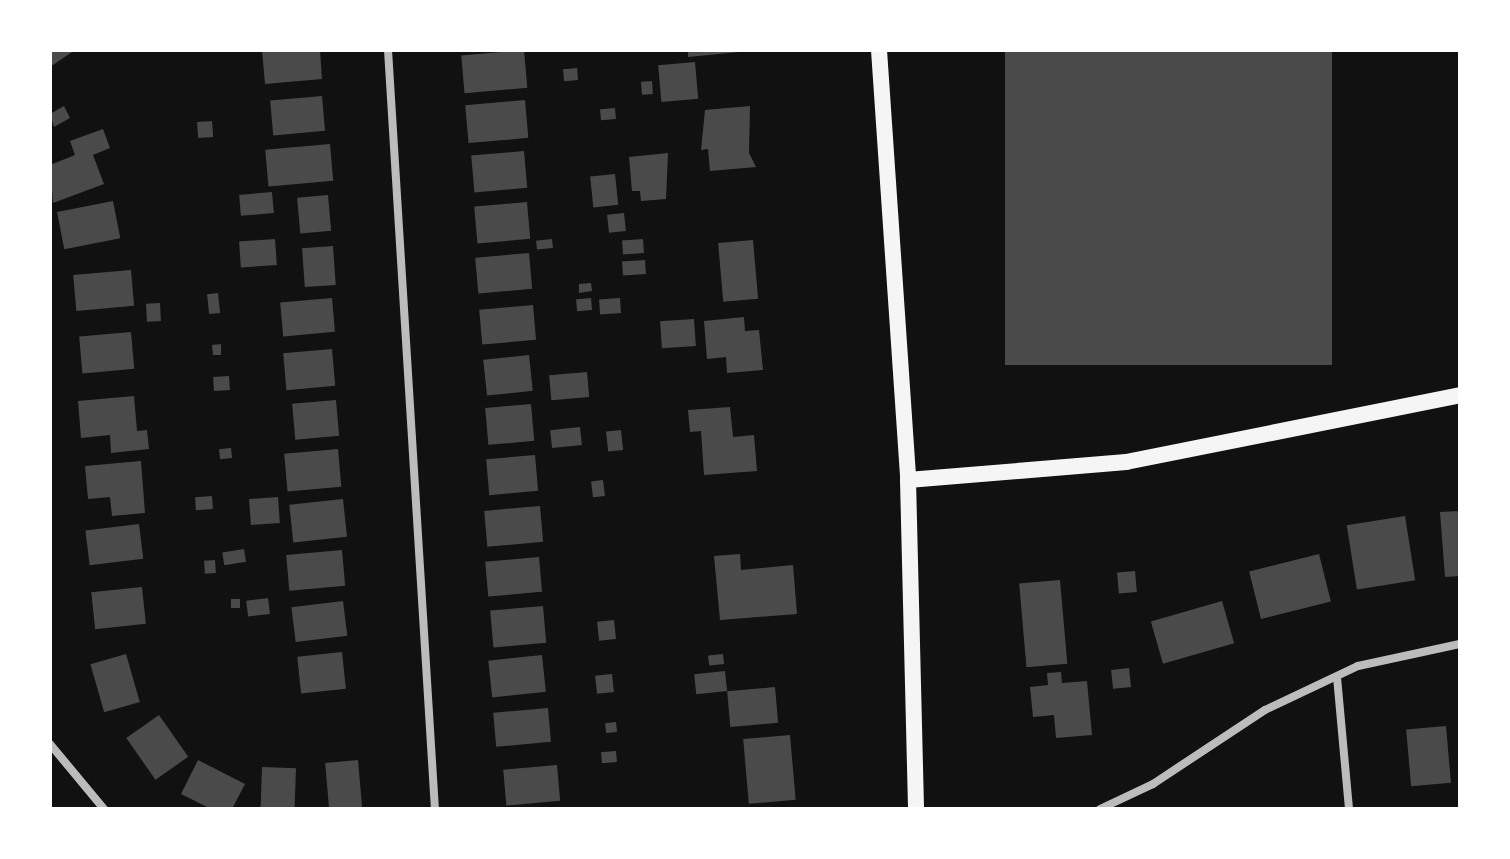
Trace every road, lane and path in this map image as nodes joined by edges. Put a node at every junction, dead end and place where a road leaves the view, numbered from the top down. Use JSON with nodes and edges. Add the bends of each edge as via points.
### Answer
{"nodes":[{"id":1,"x":388,"y":50,"type":"edge"},
{"id":2,"x":879,"y":50,"type":"edge"},
{"id":3,"x":1460,"y":395,"type":"edge"},
{"id":4,"x":908,"y":480,"type":"junction"},
{"id":5,"x":1460,"y":644,"type":"edge"},
{"id":6,"x":1337,"y":677,"type":"junction"},
{"id":7,"x":50,"y":744,"type":"edge"},
{"id":8,"x":104,"y":809,"type":"edge"},
{"id":9,"x":435,"y":809,"type":"edge"},
{"id":10,"x":916,"y":809,"type":"edge"},
{"id":11,"x":1100,"y":809,"type":"edge"},
{"id":12,"x":1349,"y":809,"type":"edge"}],
"edges":[{"from":1,"to":9,"type":"street"},
{"from":2,"to":4,"type":"main road"},
{"from":3,"to":4,"type":"main road","via":[[1146,459]]},
{"from":4,"to":10,"type":"main road"},
{"from":5,"to":6,"type":"street","via":[[1382,657]]},
{"from":6,"to":11,"type":"street","via":[[1265,710],[1153,784]]},
{"from":6,"to":12,"type":"street"},
{"from":7,"to":8,"type":"street"}]}
